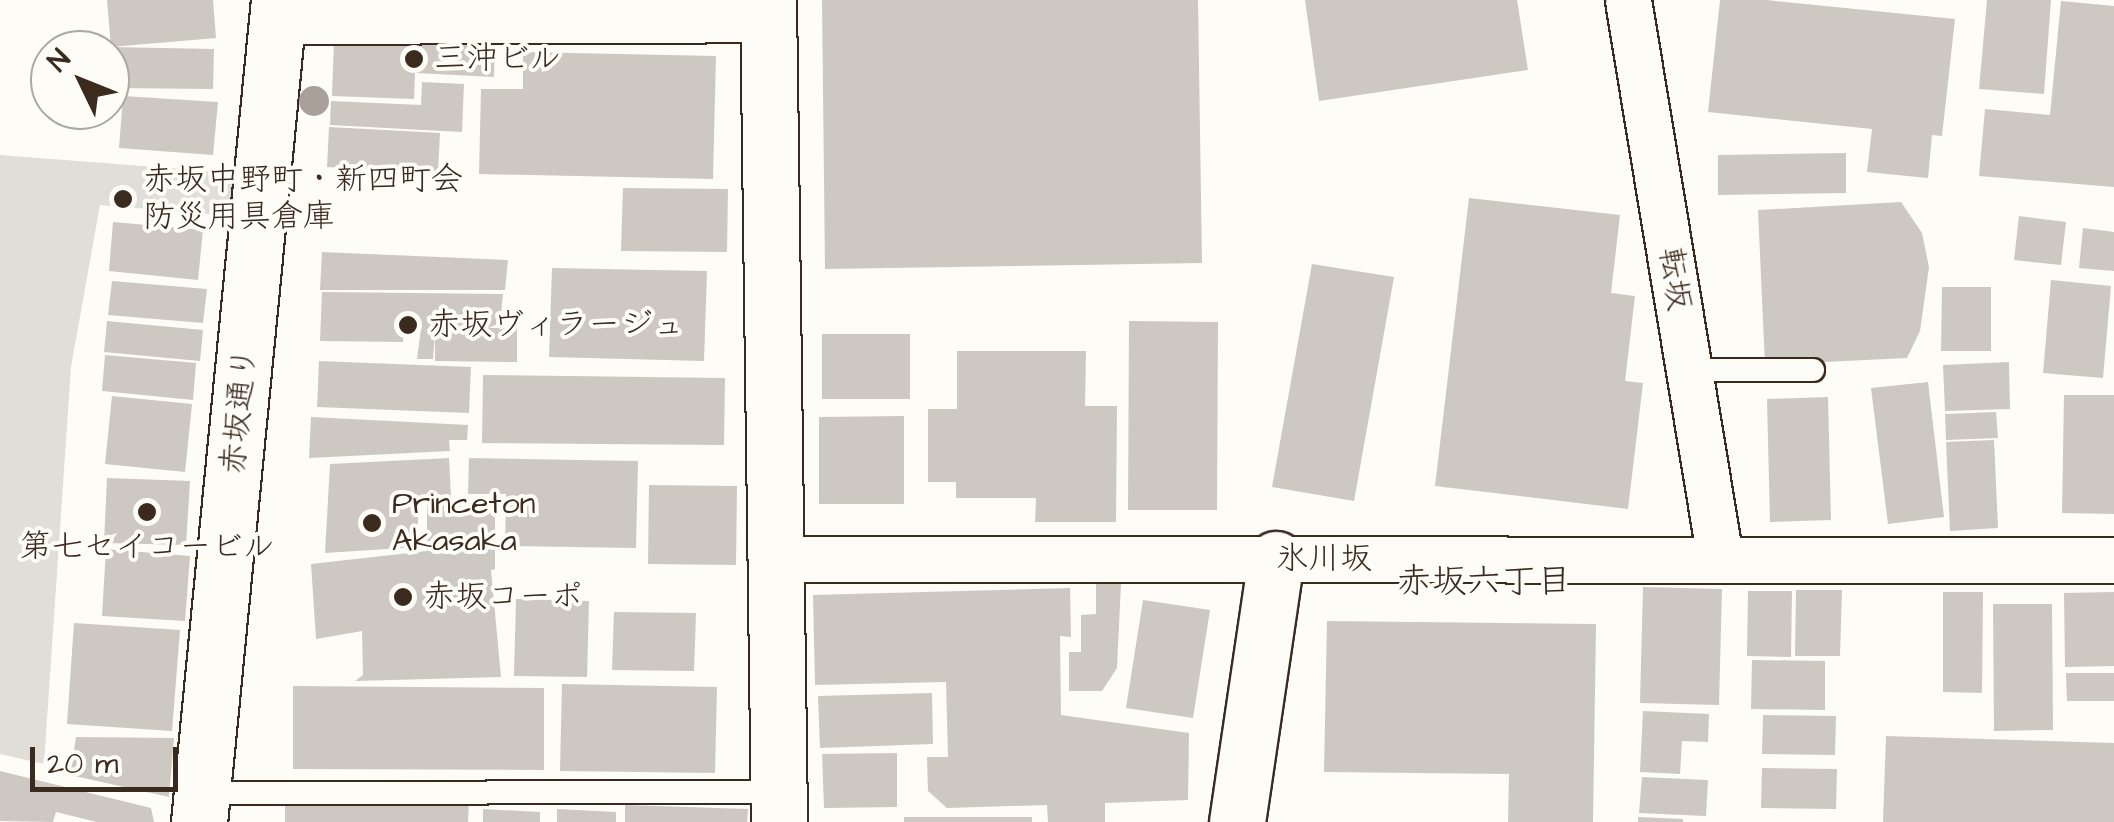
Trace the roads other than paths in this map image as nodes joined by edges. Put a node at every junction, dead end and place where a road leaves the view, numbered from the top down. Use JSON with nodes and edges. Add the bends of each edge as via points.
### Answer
{"nodes":[{"id":1,"x":1628,"y":0,"type":"edge"},
{"id":2,"x":768,"y":10,"type":"edge"},
{"id":3,"x":278,"y":11,"type":"edge"},
{"id":4,"x":1689,"y":370,"type":"junction"},
{"id":5,"x":1813,"y":370,"type":"dead end"},
{"id":6,"x":1276,"y":559,"type":"junction"},
{"id":7,"x":1720,"y":559,"type":"junction"},
{"id":8,"x":774,"y":560,"type":"junction"},
{"id":9,"x":2114,"y":560,"type":"edge"},
{"id":10,"x":778,"y":807,"type":"edge"},
{"id":11,"x":201,"y":808,"type":"edge"},
{"id":12,"x":1237,"y":822,"type":"edge"}],
"edges":[{"from":1,"to":4,"type":"street","name":"転坂"},
{"from":2,"to":3,"type":"street"},
{"from":2,"to":8,"type":"street"},
{"from":3,"to":11,"type":"street","name":"赤坂通り"},
{"from":4,"to":5,"type":"lane"},
{"from":4,"to":7,"type":"street","name":"転坂"},
{"from":6,"to":7,"type":"street","name":"氷川坂"},
{"from":6,"to":8,"type":"street","name":"氷川坂"},
{"from":6,"to":12,"type":"street"},
{"from":7,"to":9,"type":"street","name":"氷川坂"},
{"from":8,"to":10,"type":"street"},
{"from":10,"to":11,"type":"lane"}]}
